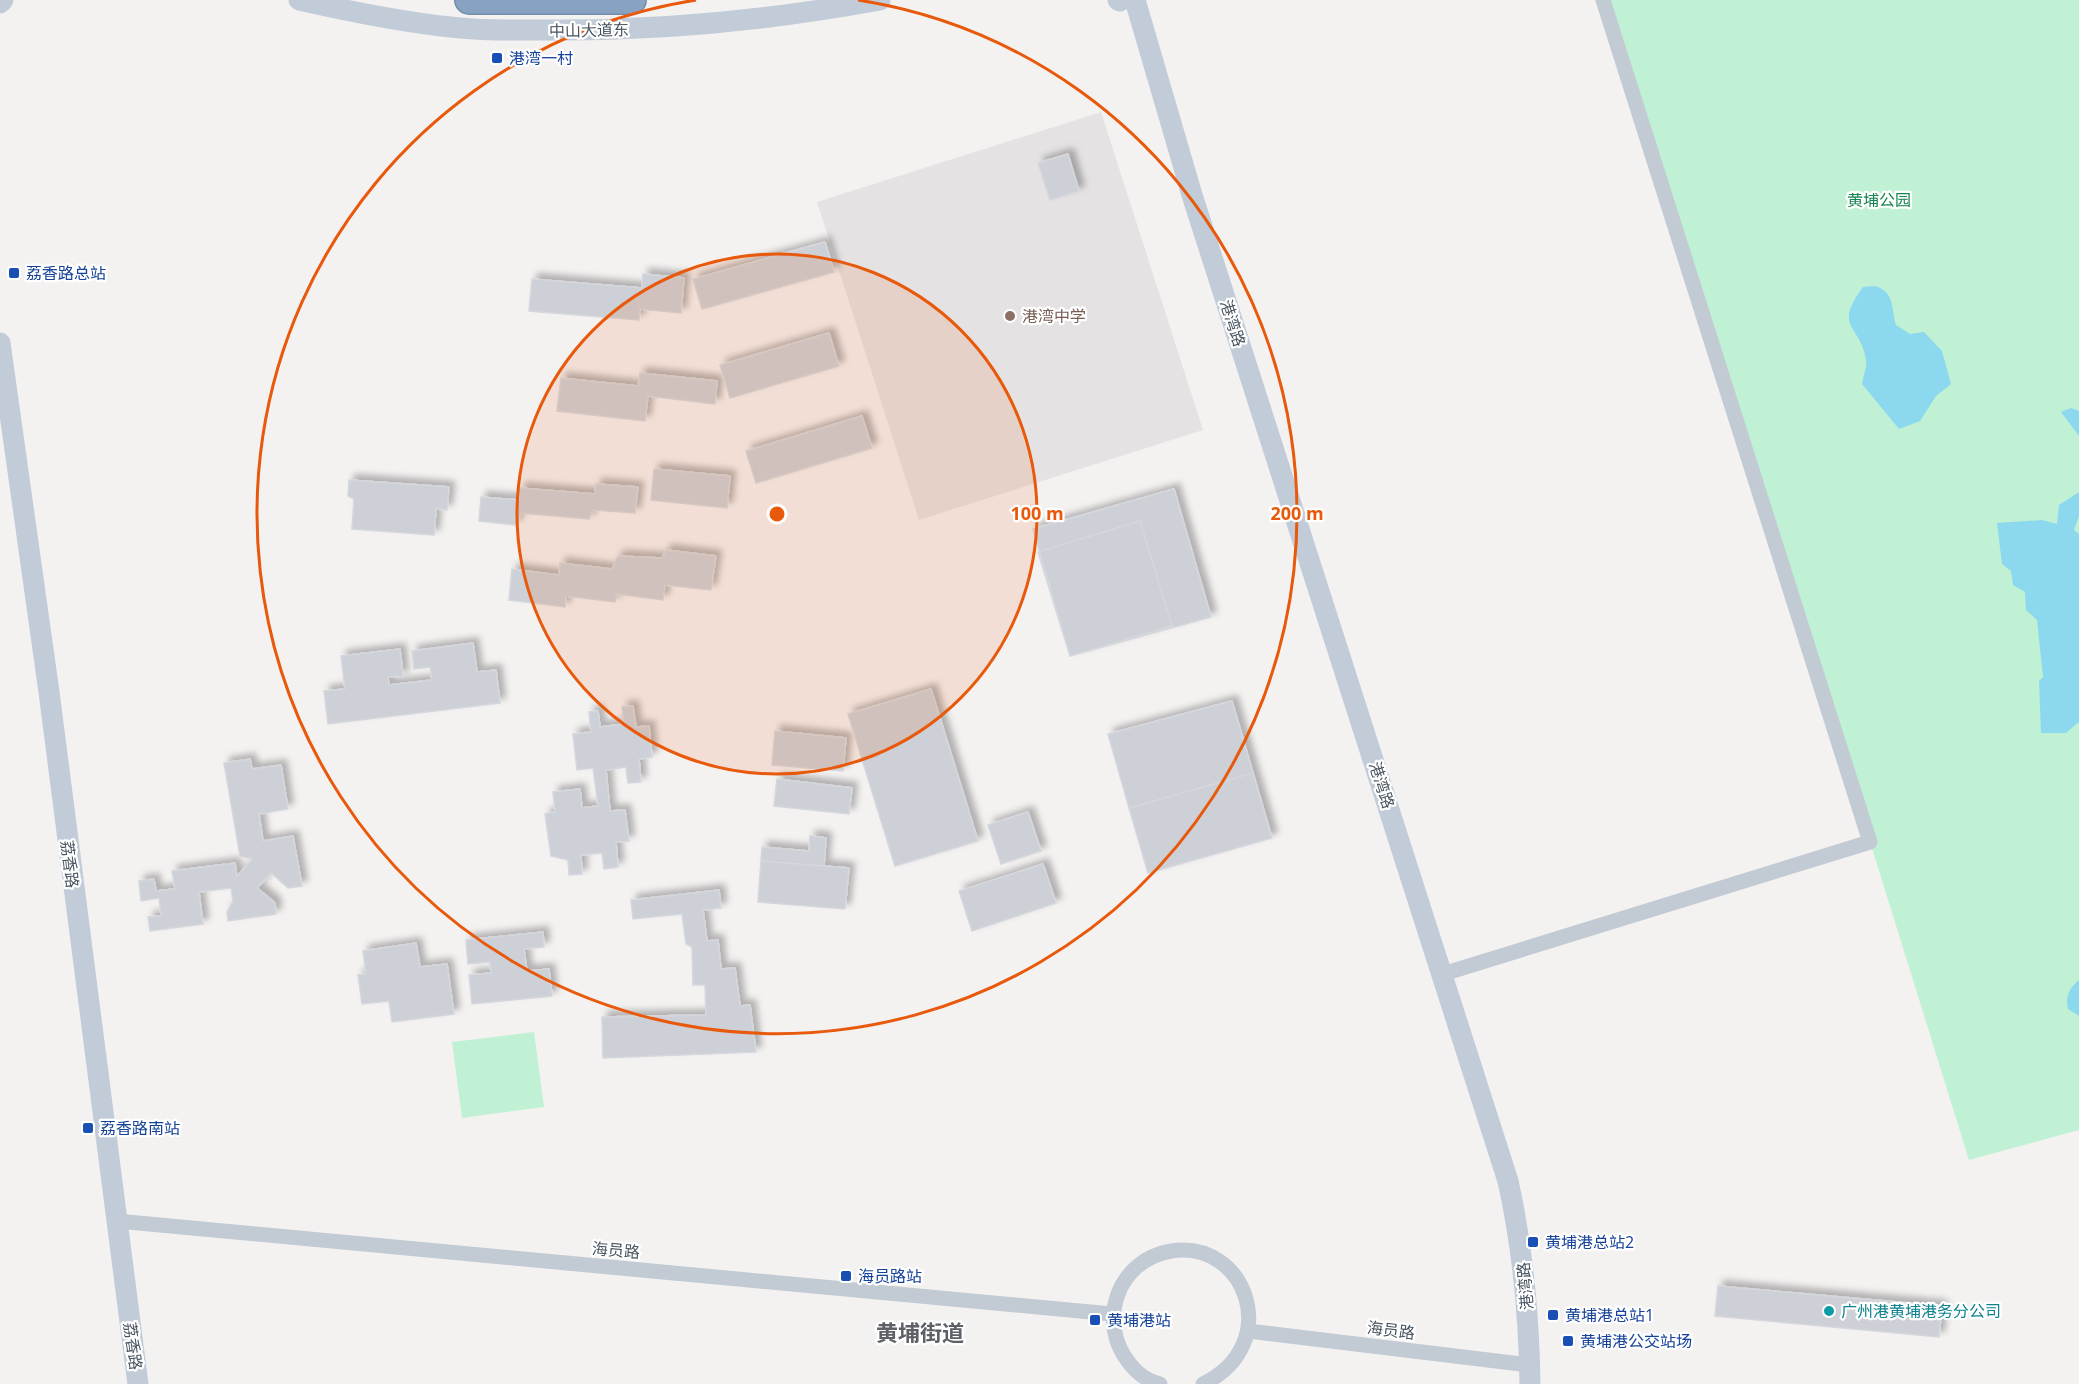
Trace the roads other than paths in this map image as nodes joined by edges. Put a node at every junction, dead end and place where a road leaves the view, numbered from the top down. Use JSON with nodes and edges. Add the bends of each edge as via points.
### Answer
{"nodes":[{"id":1,"x":299,"y":0,"type":"edge"},
{"id":2,"x":469,"y":0,"type":"edge"},
{"id":3,"x":632,"y":0,"type":"edge"},
{"id":4,"x":880,"y":0,"type":"edge"},
{"id":5,"x":1123,"y":0,"type":"edge"},
{"id":6,"x":1603,"y":0,"type":"edge"},
{"id":7,"x":0,"y":343,"type":"edge"},
{"id":8,"x":1443,"y":974,"type":"junction"},
{"id":9,"x":117,"y":1221,"type":"junction"},
{"id":10,"x":1112,"y":1314,"type":"junction"},
{"id":11,"x":1248,"y":1331,"type":"junction"},
{"id":12,"x":1530,"y":1374,"type":"edge"},
{"id":13,"x":138,"y":1384,"type":"edge"},
{"id":14,"x":1160,"y":1384,"type":"edge"},
{"id":15,"x":1203,"y":1384,"type":"edge"}],
"edges":[{"from":1,"to":4,"type":"street","name":"中山大道东","via":[[390,20],[439,26],[573,30],[747,21]]},
{"from":2,"to":3,"type":"highway"},
{"from":5,"to":8,"type":"street","name":"港湾路","via":[[1192,195]]},
{"from":6,"to":8,"type":"street","via":[[1870,842]]},
{"from":7,"to":9,"type":"street","name":"荔香路"},
{"from":8,"to":12,"type":"street","name":"港湾路","via":[[1517,1219],[1527,1289]]},
{"from":9,"to":10,"type":"street","name":"海员路"},
{"from":9,"to":13,"type":"street","name":"荔香路"},
{"from":10,"to":11,"type":"street","via":[[1119,1289],[1132,1271],[1150,1258],[1172,1251],[1195,1252],[1216,1260],[1233,1274],[1245,1294],[1250,1316]]},
{"from":10,"to":14,"type":"street","via":[[1113,1333],[1121,1354],[1136,1371]]},
{"from":11,"to":12,"type":"street","name":"海员路"},
{"from":11,"to":15,"type":"street","via":[[1237,1359],[1221,1376]]}]}
